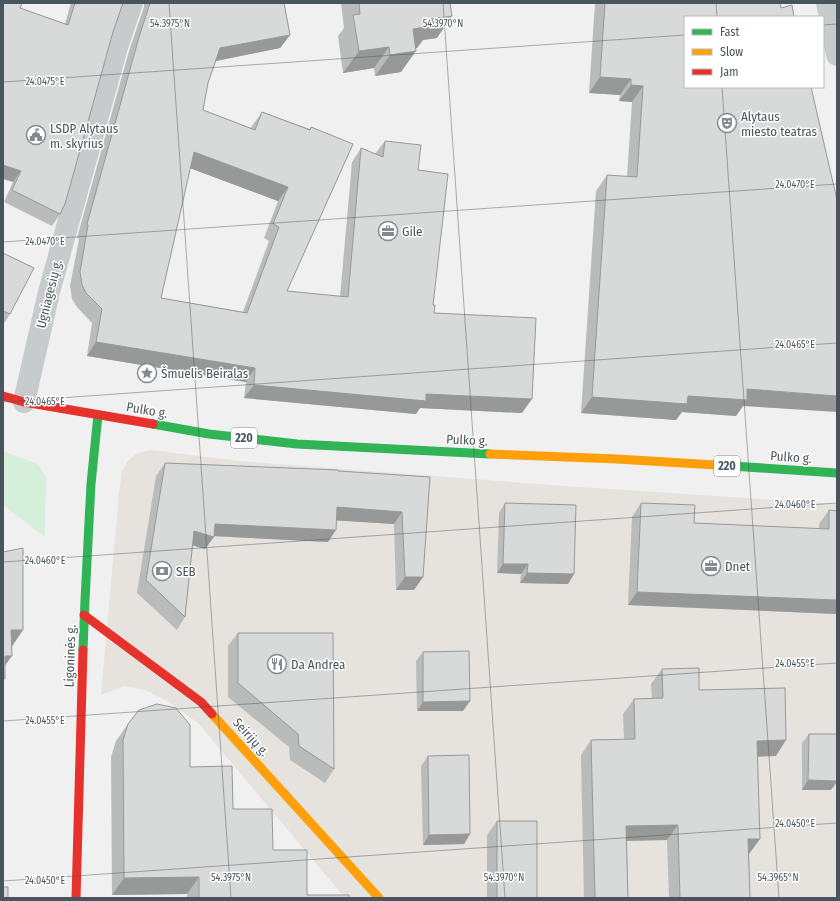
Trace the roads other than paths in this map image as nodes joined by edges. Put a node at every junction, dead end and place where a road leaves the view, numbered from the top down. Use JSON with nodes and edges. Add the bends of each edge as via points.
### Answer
{"nodes":[{"id":1,"x":132,"y":3,"type":"edge"},
{"id":2,"x":827,"y":3,"type":"edge"},
{"id":3,"x":837,"y":55,"type":"edge"},
{"id":4,"x":3,"y":396,"type":"edge"},
{"id":5,"x":24,"y":402,"type":"junction"},
{"id":6,"x":98,"y":415,"type":"junction"},
{"id":7,"x":837,"y":473,"type":"edge"},
{"id":8,"x":84,"y":615,"type":"junction"},
{"id":9,"x":76,"y":898,"type":"edge"},
{"id":10,"x":379,"y":898,"type":"edge"}],
"edges":[{"from":1,"to":5,"type":"street","name":"Ugniagesių g.","via":[[117,47],[49,292]]},
{"from":2,"to":3,"type":"street"},
{"from":4,"to":5,"type":"street","number":"220"},
{"from":5,"to":6,"type":"street","number":"220"},
{"from":6,"to":7,"type":"street","name":"Pulko g.","number":"220","via":[[209,434],[297,444],[618,459]]},
{"from":6,"to":8,"type":"street","name":"Ligoninės g.","via":[[91,484]]},
{"from":8,"to":9,"type":"street","name":"Ligoninės g."},
{"from":8,"to":10,"type":"street","name":"Seirijų g.","via":[[201,702]]}]}
